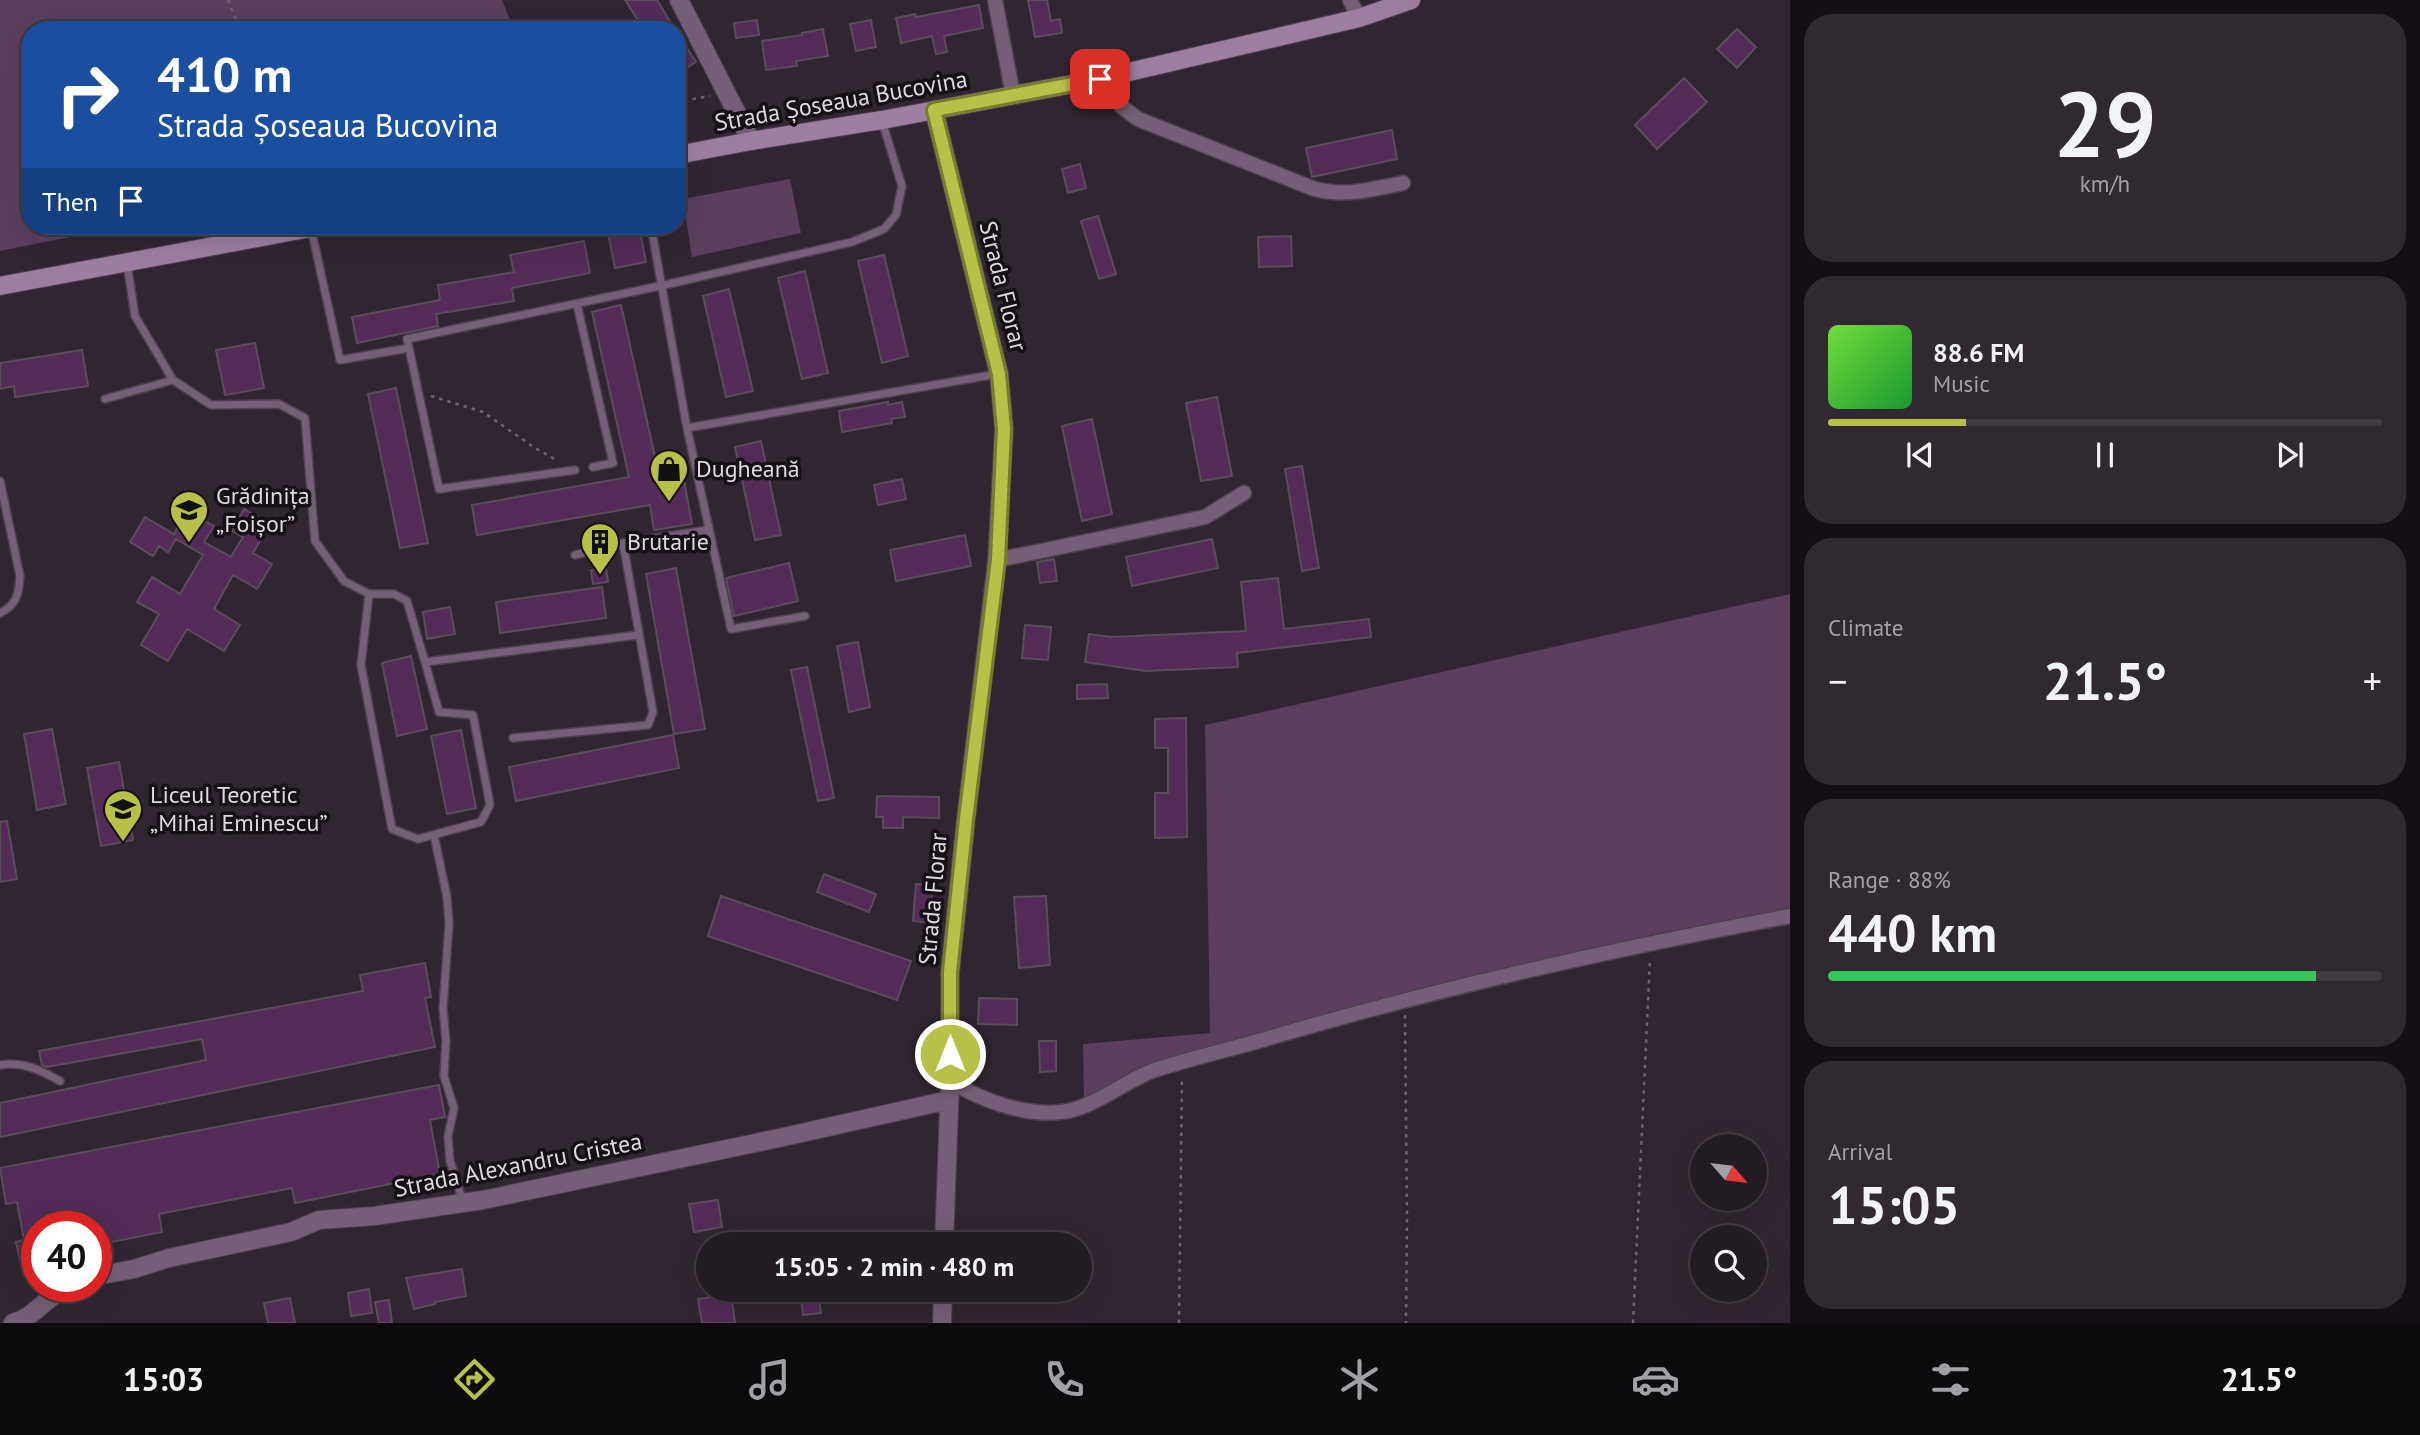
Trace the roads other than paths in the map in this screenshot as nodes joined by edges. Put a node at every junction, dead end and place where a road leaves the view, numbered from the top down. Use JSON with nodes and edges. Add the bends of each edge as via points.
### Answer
{"nodes":[{"id":1,"x":680,"y":0,"type":"edge"},
{"id":2,"x":995,"y":0,"type":"edge"},
{"id":3,"x":1350,"y":0,"type":"edge"},
{"id":4,"x":1411,"y":0,"type":"edge"},
{"id":5,"x":1359,"y":18,"type":"junction"},
{"id":6,"x":1100,"y":79,"type":"junction"},
{"id":7,"x":1013,"y":95,"type":"junction"},
{"id":8,"x":934,"y":110,"type":"junction"},
{"id":9,"x":882,"y":121,"type":"junction"},
{"id":10,"x":751,"y":141,"type":"junction"},
{"id":11,"x":686,"y":153,"type":"edge"},
{"id":12,"x":1403,"y":183,"type":"dead end"},
{"id":13,"x":274,"y":235,"type":"edge"},
{"id":14,"x":317,"y":235,"type":"edge"},
{"id":15,"x":652,"y":235,"type":"edge"},
{"id":16,"x":127,"y":263,"type":"junction"},
{"id":17,"x":0,"y":286,"type":"edge"},
{"id":18,"x":660,"y":286,"type":"junction"},
{"id":19,"x":577,"y":304,"type":"junction"},
{"id":20,"x":409,"y":348,"type":"junction"},
{"id":21,"x":999,"y":374,"type":"junction"},
{"id":22,"x":173,"y":380,"type":"junction"},
{"id":23,"x":105,"y":400,"type":"dead end"},
{"id":24,"x":687,"y":428,"type":"junction"},
{"id":25,"x":593,"y":467,"type":"dead end"},
{"id":26,"x":571,"y":470,"type":"road end"},
{"id":27,"x":0,"y":481,"type":"edge"},
{"id":28,"x":1244,"y":493,"type":"dead end"},
{"id":29,"x":708,"y":530,"type":"junction"},
{"id":30,"x":623,"y":543,"type":"junction"},
{"id":31,"x":575,"y":555,"type":"dead end"},
{"id":32,"x":998,"y":560,"type":"junction"},
{"id":33,"x":369,"y":594,"type":"junction"},
{"id":34,"x":0,"y":613,"type":"edge"},
{"id":35,"x":805,"y":616,"type":"dead end"},
{"id":36,"x":638,"y":635,"type":"junction"},
{"id":37,"x":425,"y":662,"type":"junction"},
{"id":38,"x":513,"y":738,"type":"dead end"},
{"id":39,"x":434,"y":835,"type":"junction"},
{"id":40,"x":1790,"y":916,"type":"edge"},
{"id":41,"x":0,"y":1065,"type":"edge"},
{"id":42,"x":60,"y":1080,"type":"dead end"},
{"id":43,"x":950,"y":1081,"type":"junction"},
{"id":44,"x":949,"y":1100,"type":"junction"},
{"id":45,"x":463,"y":1203,"type":"junction"},
{"id":46,"x":944,"y":1232,"type":"edge"},
{"id":47,"x":112,"y":1273,"type":"edge"},
{"id":48,"x":46,"y":1302,"type":"edge"},
{"id":49,"x":943,"y":1302,"type":"edge"},
{"id":50,"x":13,"y":1323,"type":"edge"},
{"id":51,"x":942,"y":1323,"type":"edge"}],
"edges":[{"from":1,"to":10,"type":"street"},
{"from":2,"to":7,"type":"street"},
{"from":3,"to":5,"type":"street"},
{"from":4,"to":5,"type":"main road","name":"Strada Șoseaua Bucovina"},
{"from":5,"to":6,"type":"main road","name":"Strada Șoseaua Bucovina"},
{"from":6,"to":7,"type":"main road","name":"Strada Șoseaua Bucovina"},
{"from":6,"to":12,"type":"street","via":[[1138,119],[1312,188],[1344,194]]},
{"from":7,"to":8,"type":"main road","name":"Strada Șoseaua Bucovina"},
{"from":8,"to":9,"type":"main road","name":"Strada Șoseaua Bucovina"},
{"from":8,"to":21,"type":"street","name":"Strada Florar"},
{"from":9,"to":10,"type":"main road","name":"Strada Șoseaua Bucovina"},
{"from":9,"to":18,"type":"lane","via":[[902,186],[896,215],[884,229],[852,243]]},
{"from":10,"to":11,"type":"main road","name":"Strada Șoseaua Bucovina"},
{"from":13,"to":16,"type":"main road"},
{"from":14,"to":20,"type":"lane","via":[[340,360]]},
{"from":15,"to":18,"type":"lane"},
{"from":16,"to":17,"type":"main road"},
{"from":16,"to":22,"type":"lane","via":[[135,316]]},
{"from":18,"to":19,"type":"lane"},
{"from":18,"to":24,"type":"lane"},
{"from":19,"to":20,"type":"lane","via":[[407,339]]},
{"from":19,"to":25,"type":"lane","via":[[613,463]]},
{"from":20,"to":26,"type":"lane","via":[[439,489]]},
{"from":21,"to":24,"type":"lane"},
{"from":21,"to":32,"type":"street","name":"Strada Florar","via":[[1004,429]]},
{"from":22,"to":23,"type":"lane"},
{"from":22,"to":33,"type":"lane","via":[[211,405],[279,404],[305,418],[315,541],[344,580]]},
{"from":24,"to":29,"type":"lane"},
{"from":27,"to":34,"type":"lane","via":[[20,576],[16,601]]},
{"from":28,"to":32,"type":"street","via":[[1205,517]]},
{"from":29,"to":30,"type":"lane"},
{"from":29,"to":35,"type":"lane","via":[[731,629]]},
{"from":30,"to":31,"type":"lane"},
{"from":30,"to":36,"type":"lane"},
{"from":32,"to":43,"type":"street","name":"Strada Florar","via":[[950,972]]},
{"from":33,"to":37,"type":"lane","via":[[394,594],[407,601]]},
{"from":33,"to":39,"type":"lane","via":[[361,665],[392,828],[418,839]]},
{"from":36,"to":37,"type":"lane"},
{"from":36,"to":38,"type":"lane","via":[[653,712],[648,725]]},
{"from":37,"to":39,"type":"lane","via":[[439,712],[473,715],[490,804],[481,822]]},
{"from":39,"to":45,"type":"lane","via":[[449,925],[444,1076],[454,1108],[448,1136],[450,1161]]},
{"from":40,"to":43,"type":"street","via":[[1651,942],[1329,1021],[1151,1072],[1063,1112],[1015,1108]]},
{"from":41,"to":42,"type":"lane","via":[[27,1065]]},
{"from":43,"to":44,"type":"street","name":"Strada Florar"},
{"from":44,"to":45,"type":"street","name":"Strada Alexandru Cristea"},
{"from":44,"to":46,"type":"street","name":"Strada Florar"},
{"from":45,"to":47,"type":"street","name":"Strada Alexandru Cristea","via":[[318,1220],[291,1232]]},
{"from":48,"to":50,"type":"street"},
{"from":49,"to":51,"type":"street"}]}
